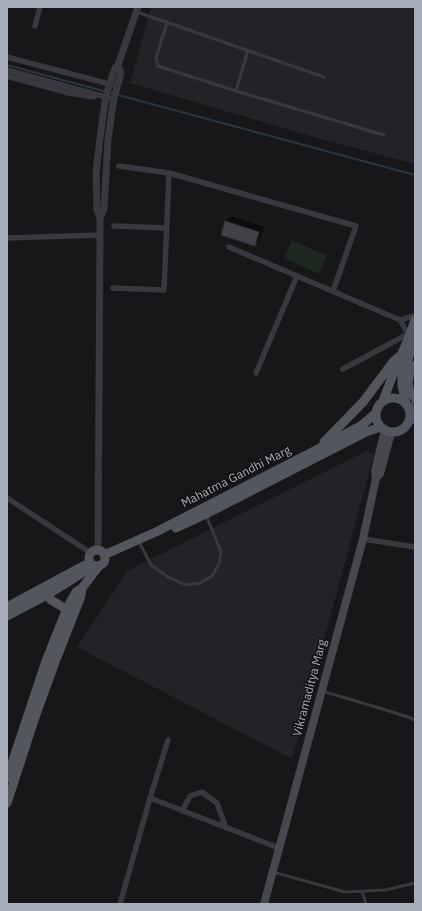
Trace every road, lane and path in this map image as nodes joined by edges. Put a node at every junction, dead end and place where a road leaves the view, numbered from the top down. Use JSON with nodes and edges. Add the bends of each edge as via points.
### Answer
{"nodes":[{"id":1,"x":40,"y":7,"type":"edge"},
{"id":2,"x":137,"y":9,"type":"edge"},
{"id":3,"x":167,"y":22,"type":"junction"},
{"id":4,"x":36,"y":26,"type":"dead end"},
{"id":5,"x":248,"y":50,"type":"junction"},
{"id":6,"x":7,"y":57,"type":"edge"},
{"id":7,"x":118,"y":65,"type":"junction"},
{"id":8,"x":7,"y":70,"type":"edge"},
{"id":9,"x":7,"y":76,"type":"edge"},
{"id":10,"x":324,"y":77,"type":"dead end"},
{"id":11,"x":109,"y":85,"type":"junction"},
{"id":12,"x":117,"y":88,"type":"junction"},
{"id":13,"x":236,"y":91,"type":"junction"},
{"id":14,"x":103,"y":96,"type":"junction"},
{"id":15,"x":114,"y":99,"type":"junction"},
{"id":16,"x":384,"y":135,"type":"dead end"},
{"id":17,"x":100,"y":138,"type":"junction"},
{"id":18,"x":108,"y":139,"type":"junction"},
{"id":19,"x":119,"y":166,"type":"dead end"},
{"id":20,"x":169,"y":173,"type":"junction"},
{"id":21,"x":100,"y":218,"type":"junction"},
{"id":22,"x":114,"y":226,"type":"dead end"},
{"id":23,"x":167,"y":228,"type":"junction"},
{"id":24,"x":100,"y":235,"type":"junction"},
{"id":25,"x":7,"y":238,"type":"edge"},
{"id":26,"x":229,"y":246,"type":"dead end"},
{"id":27,"x":297,"y":276,"type":"junction"},
{"id":28,"x":113,"y":288,"type":"dead end"},
{"id":29,"x":333,"y":291,"type":"junction"},
{"id":30,"x":415,"y":316,"type":"edge"},
{"id":31,"x":400,"y":320,"type":"junction"},
{"id":32,"x":415,"y":320,"type":"edge"},
{"id":33,"x":411,"y":336,"type":"edge"},
{"id":34,"x":415,"y":352,"type":"edge"},
{"id":35,"x":402,"y":355,"type":"junction"},
{"id":36,"x":343,"y":369,"type":"dead end"},
{"id":37,"x":256,"y":373,"type":"dead end"},
{"id":38,"x":415,"y":398,"type":"edge"},
{"id":39,"x":383,"y":401,"type":"junction"},
{"id":40,"x":409,"y":405,"type":"edge"},
{"id":41,"x":376,"y":413,"type":"junction"},
{"id":42,"x":412,"y":420,"type":"edge"},
{"id":43,"x":386,"y":430,"type":"junction"},
{"id":44,"x":320,"y":448,"type":"junction"},
{"id":45,"x":7,"y":498,"type":"edge"},
{"id":46,"x":206,"y":514,"type":"junction"},
{"id":47,"x":363,"y":540,"type":"junction"},
{"id":48,"x":140,"y":544,"type":"junction"},
{"id":49,"x":415,"y":547,"type":"edge"},
{"id":50,"x":97,"y":559,"type":"junction"},
{"id":51,"x":82,"y":588,"type":"junction"},
{"id":52,"x":47,"y":594,"type":"junction"},
{"id":53,"x":7,"y":607,"type":"edge"},
{"id":54,"x":66,"y":610,"type":"junction"},
{"id":55,"x":7,"y":616,"type":"edge"},
{"id":56,"x":322,"y":691,"type":"junction"},
{"id":57,"x":415,"y":721,"type":"edge"},
{"id":58,"x":168,"y":740,"type":"dead end"},
{"id":59,"x":18,"y":757,"type":"junction"},
{"id":60,"x":7,"y":778,"type":"edge"},
{"id":61,"x":150,"y":798,"type":"junction"},
{"id":62,"x":7,"y":803,"type":"edge"},
{"id":63,"x":182,"y":811,"type":"junction"},
{"id":64,"x":226,"y":828,"type":"junction"},
{"id":65,"x":279,"y":848,"type":"junction"},
{"id":66,"x":273,"y":872,"type":"junction"},
{"id":67,"x":415,"y":883,"type":"edge"},
{"id":68,"x":362,"y":891,"type":"junction"},
{"id":69,"x":120,"y":904,"type":"edge"},
{"id":70,"x":264,"y":904,"type":"edge"},
{"id":71,"x":366,"y":904,"type":"edge"}],
"edges":[{"from":1,"to":4,"type":"street"},
{"from":2,"to":3,"type":"lane"},
{"from":2,"to":7,"type":"street"},
{"from":3,"to":5,"type":"lane"},
{"from":3,"to":13,"type":"lane","via":[[156,58],[158,66]]},
{"from":5,"to":10,"type":"lane"},
{"from":5,"to":13,"type":"lane"},
{"from":6,"to":11,"type":"street"},
{"from":7,"to":11,"type":"street"},
{"from":7,"to":12,"type":"street","via":[[121,72]]},
{"from":8,"to":14,"type":"street"},
{"from":9,"to":14,"type":"street","via":[[69,93]]},
{"from":11,"to":12,"type":"street"},
{"from":11,"to":14,"type":"street"},
{"from":12,"to":15,"type":"street"},
{"from":13,"to":16,"type":"lane"},
{"from":14,"to":15,"type":"street"},
{"from":14,"to":17,"type":"street"},
{"from":15,"to":18,"type":"street"},
{"from":17,"to":18,"type":"street"},
{"from":17,"to":21,"type":"street","via":[[96,180],[97,210]]},
{"from":18,"to":21,"type":"street","via":[[104,209]]},
{"from":19,"to":20,"type":"street"},
{"from":20,"to":23,"type":"street"},
{"from":20,"to":29,"type":"street","via":[[356,226]]},
{"from":21,"to":24,"type":"street"},
{"from":22,"to":23,"type":"street"},
{"from":23,"to":28,"type":"street","via":[[164,290]]},
{"from":24,"to":25,"type":"street"},
{"from":24,"to":50,"type":"street"},
{"from":26,"to":27,"type":"street"},
{"from":27,"to":29,"type":"street"},
{"from":27,"to":37,"type":"street"},
{"from":29,"to":31,"type":"street"},
{"from":30,"to":31,"type":"street"},
{"from":31,"to":33,"type":"street"},
{"from":32,"to":33,"type":"main road"},
{"from":33,"to":35,"type":"main road"},
{"from":33,"to":36,"type":"street"},
{"from":33,"to":40,"type":"main road","via":[[402,376],[402,385]]},
{"from":34,"to":38,"type":"main road","via":[[408,383]]},
{"from":35,"to":39,"type":"main road"},
{"from":35,"to":44,"type":"main road","via":[[393,362],[363,402]]},
{"from":39,"to":40,"type":"main road","via":[[396,398]]},
{"from":39,"to":41,"type":"main road"},
{"from":40,"to":42,"type":"main road"},
{"from":41,"to":43,"type":"main road","via":[[379,425]]},
{"from":41,"to":44,"type":"main road","name":"Mahatma Gandhi Marg","via":[[362,425]]},
{"from":42,"to":43,"type":"main road","via":[[403,430]]},
{"from":43,"to":46,"type":"main road","name":"Mahatma Gandhi Marg","via":[[366,432]]},
{"from":43,"to":47,"type":"main road","name":"Vikramaditya Marg","via":[[380,474],[376,478]]},
{"from":44,"to":50,"type":"main road","name":"Mahatma Gandhi Marg"},
{"from":45,"to":50,"type":"street"},
{"from":46,"to":48,"type":"main road","name":"Mahatma Gandhi Marg"},
{"from":46,"to":48,"type":"lane","via":[[221,552],[219,564],[212,576],[200,583],[186,585],[168,578],[151,565]]},
{"from":47,"to":49,"type":"street"},
{"from":47,"to":56,"type":"main road","name":"Vikramaditya Marg"},
{"from":48,"to":50,"type":"main road","name":"Mahatma Gandhi Marg"},
{"from":50,"to":51,"type":"main road"},
{"from":50,"to":52,"type":"main road","name":"Mahatma Gandhi Marg","via":[[73,579]]},
{"from":50,"to":53,"type":"main road","name":"Mahatma Gandhi Marg"},
{"from":51,"to":54,"type":"main road","via":[[76,592]]},
{"from":51,"to":59,"type":"main road","via":[[82,596]]},
{"from":52,"to":54,"type":"main road","via":[[51,600]]},
{"from":52,"to":55,"type":"main road","name":"Mahatma Gandhi Marg"},
{"from":54,"to":59,"type":"main road","via":[[46,661]]},
{"from":56,"to":57,"type":"lane"},
{"from":56,"to":65,"type":"main road","name":"Vikramaditya Marg"},
{"from":58,"to":61,"type":"street"},
{"from":59,"to":60,"type":"main road"},
{"from":59,"to":62,"type":"main road"},
{"from":61,"to":63,"type":"street"},
{"from":61,"to":69,"type":"street"},
{"from":63,"to":64,"type":"street"},
{"from":63,"to":64,"type":"street","via":[[190,796],[202,792],[217,802]]},
{"from":64,"to":65,"type":"street"},
{"from":65,"to":66,"type":"main road","name":"Vikramaditya Marg"},
{"from":66,"to":68,"type":"lane","via":[[345,892]]},
{"from":66,"to":70,"type":"main road","name":"Vikramaditya Marg"},
{"from":67,"to":68,"type":"lane","via":[[385,890]]},
{"from":68,"to":71,"type":"lane"}]}
